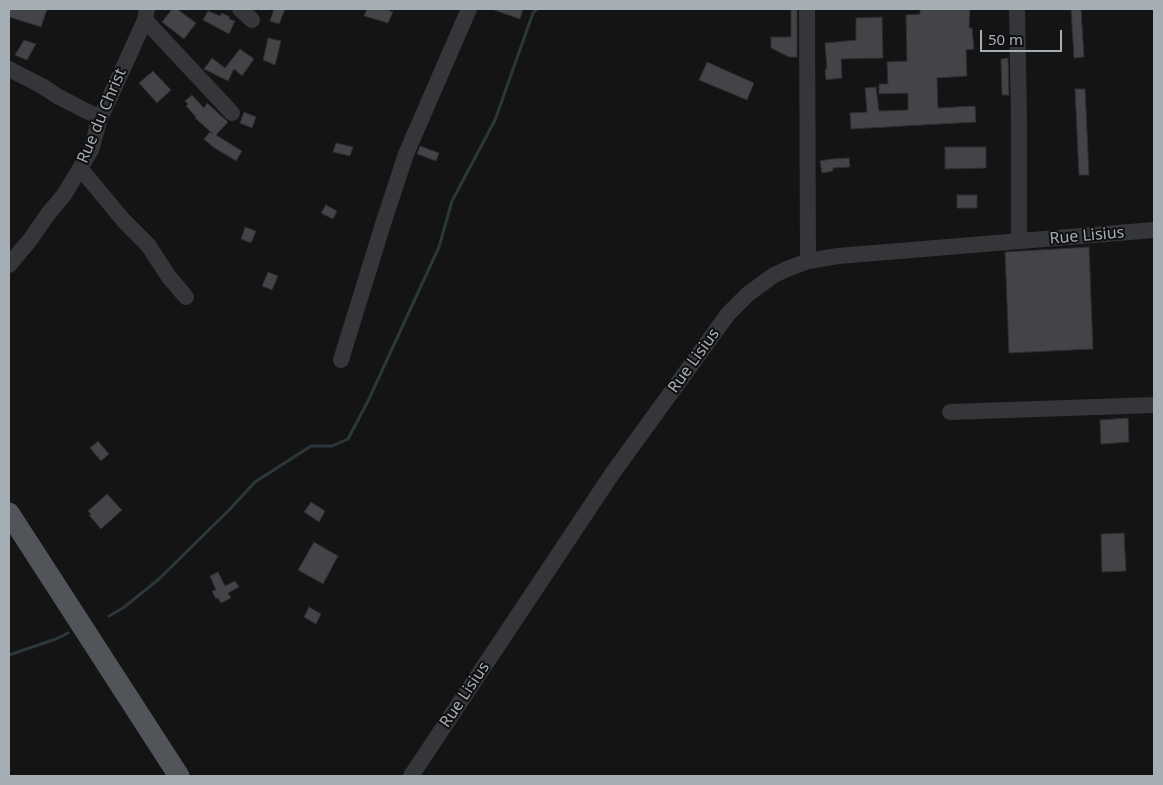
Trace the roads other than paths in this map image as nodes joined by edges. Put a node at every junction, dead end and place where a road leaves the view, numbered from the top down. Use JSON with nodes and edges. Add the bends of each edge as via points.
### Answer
{"nodes":[{"id":1,"x":469,"y":9,"type":"edge"},
{"id":2,"x":807,"y":9,"type":"edge"},
{"id":3,"x":1017,"y":9,"type":"edge"},
{"id":4,"x":146,"y":14,"type":"edge"},
{"id":5,"x":9,"y":69,"type":"edge"},
{"id":6,"x":232,"y":113,"type":"dead end"},
{"id":7,"x":100,"y":118,"type":"junction"},
{"id":8,"x":80,"y":168,"type":"junction"},
{"id":9,"x":1154,"y":230,"type":"edge"},
{"id":10,"x":1019,"y":241,"type":"junction"},
{"id":11,"x":808,"y":246,"type":"junction"},
{"id":12,"x":9,"y":265,"type":"edge"},
{"id":13,"x":186,"y":297,"type":"dead end"},
{"id":14,"x":341,"y":360,"type":"dead end"},
{"id":15,"x":1154,"y":405,"type":"edge"},
{"id":16,"x":950,"y":412,"type":"dead end"},
{"id":17,"x":9,"y":513,"type":"edge"},
{"id":18,"x":179,"y":776,"type":"edge"},
{"id":19,"x":411,"y":776,"type":"edge"}],
"edges":[{"from":1,"to":14,"type":"street","via":[[406,154]]},
{"from":2,"to":11,"type":"street"},
{"from":3,"to":10,"type":"street"},
{"from":4,"to":6,"type":"street"},
{"from":4,"to":7,"type":"street","name":"Rue du Christ"},
{"from":5,"to":7,"type":"street"},
{"from":7,"to":8,"type":"street","name":"Rue du Christ","via":[[91,150]]},
{"from":8,"to":12,"type":"street","name":"Rue du Christ","via":[[64,196]]},
{"from":8,"to":13,"type":"street","via":[[124,222],[148,245]]},
{"from":9,"to":10,"type":"street","name":"Rue Lisius"},
{"from":10,"to":11,"type":"street","name":"Rue Lisius","via":[[838,256]]},
{"from":11,"to":19,"type":"street","name":"Rue Lisius","via":[[786,268],[748,294],[728,314],[612,474]]},
{"from":15,"to":16,"type":"street"},
{"from":17,"to":18,"type":"main road"}]}
